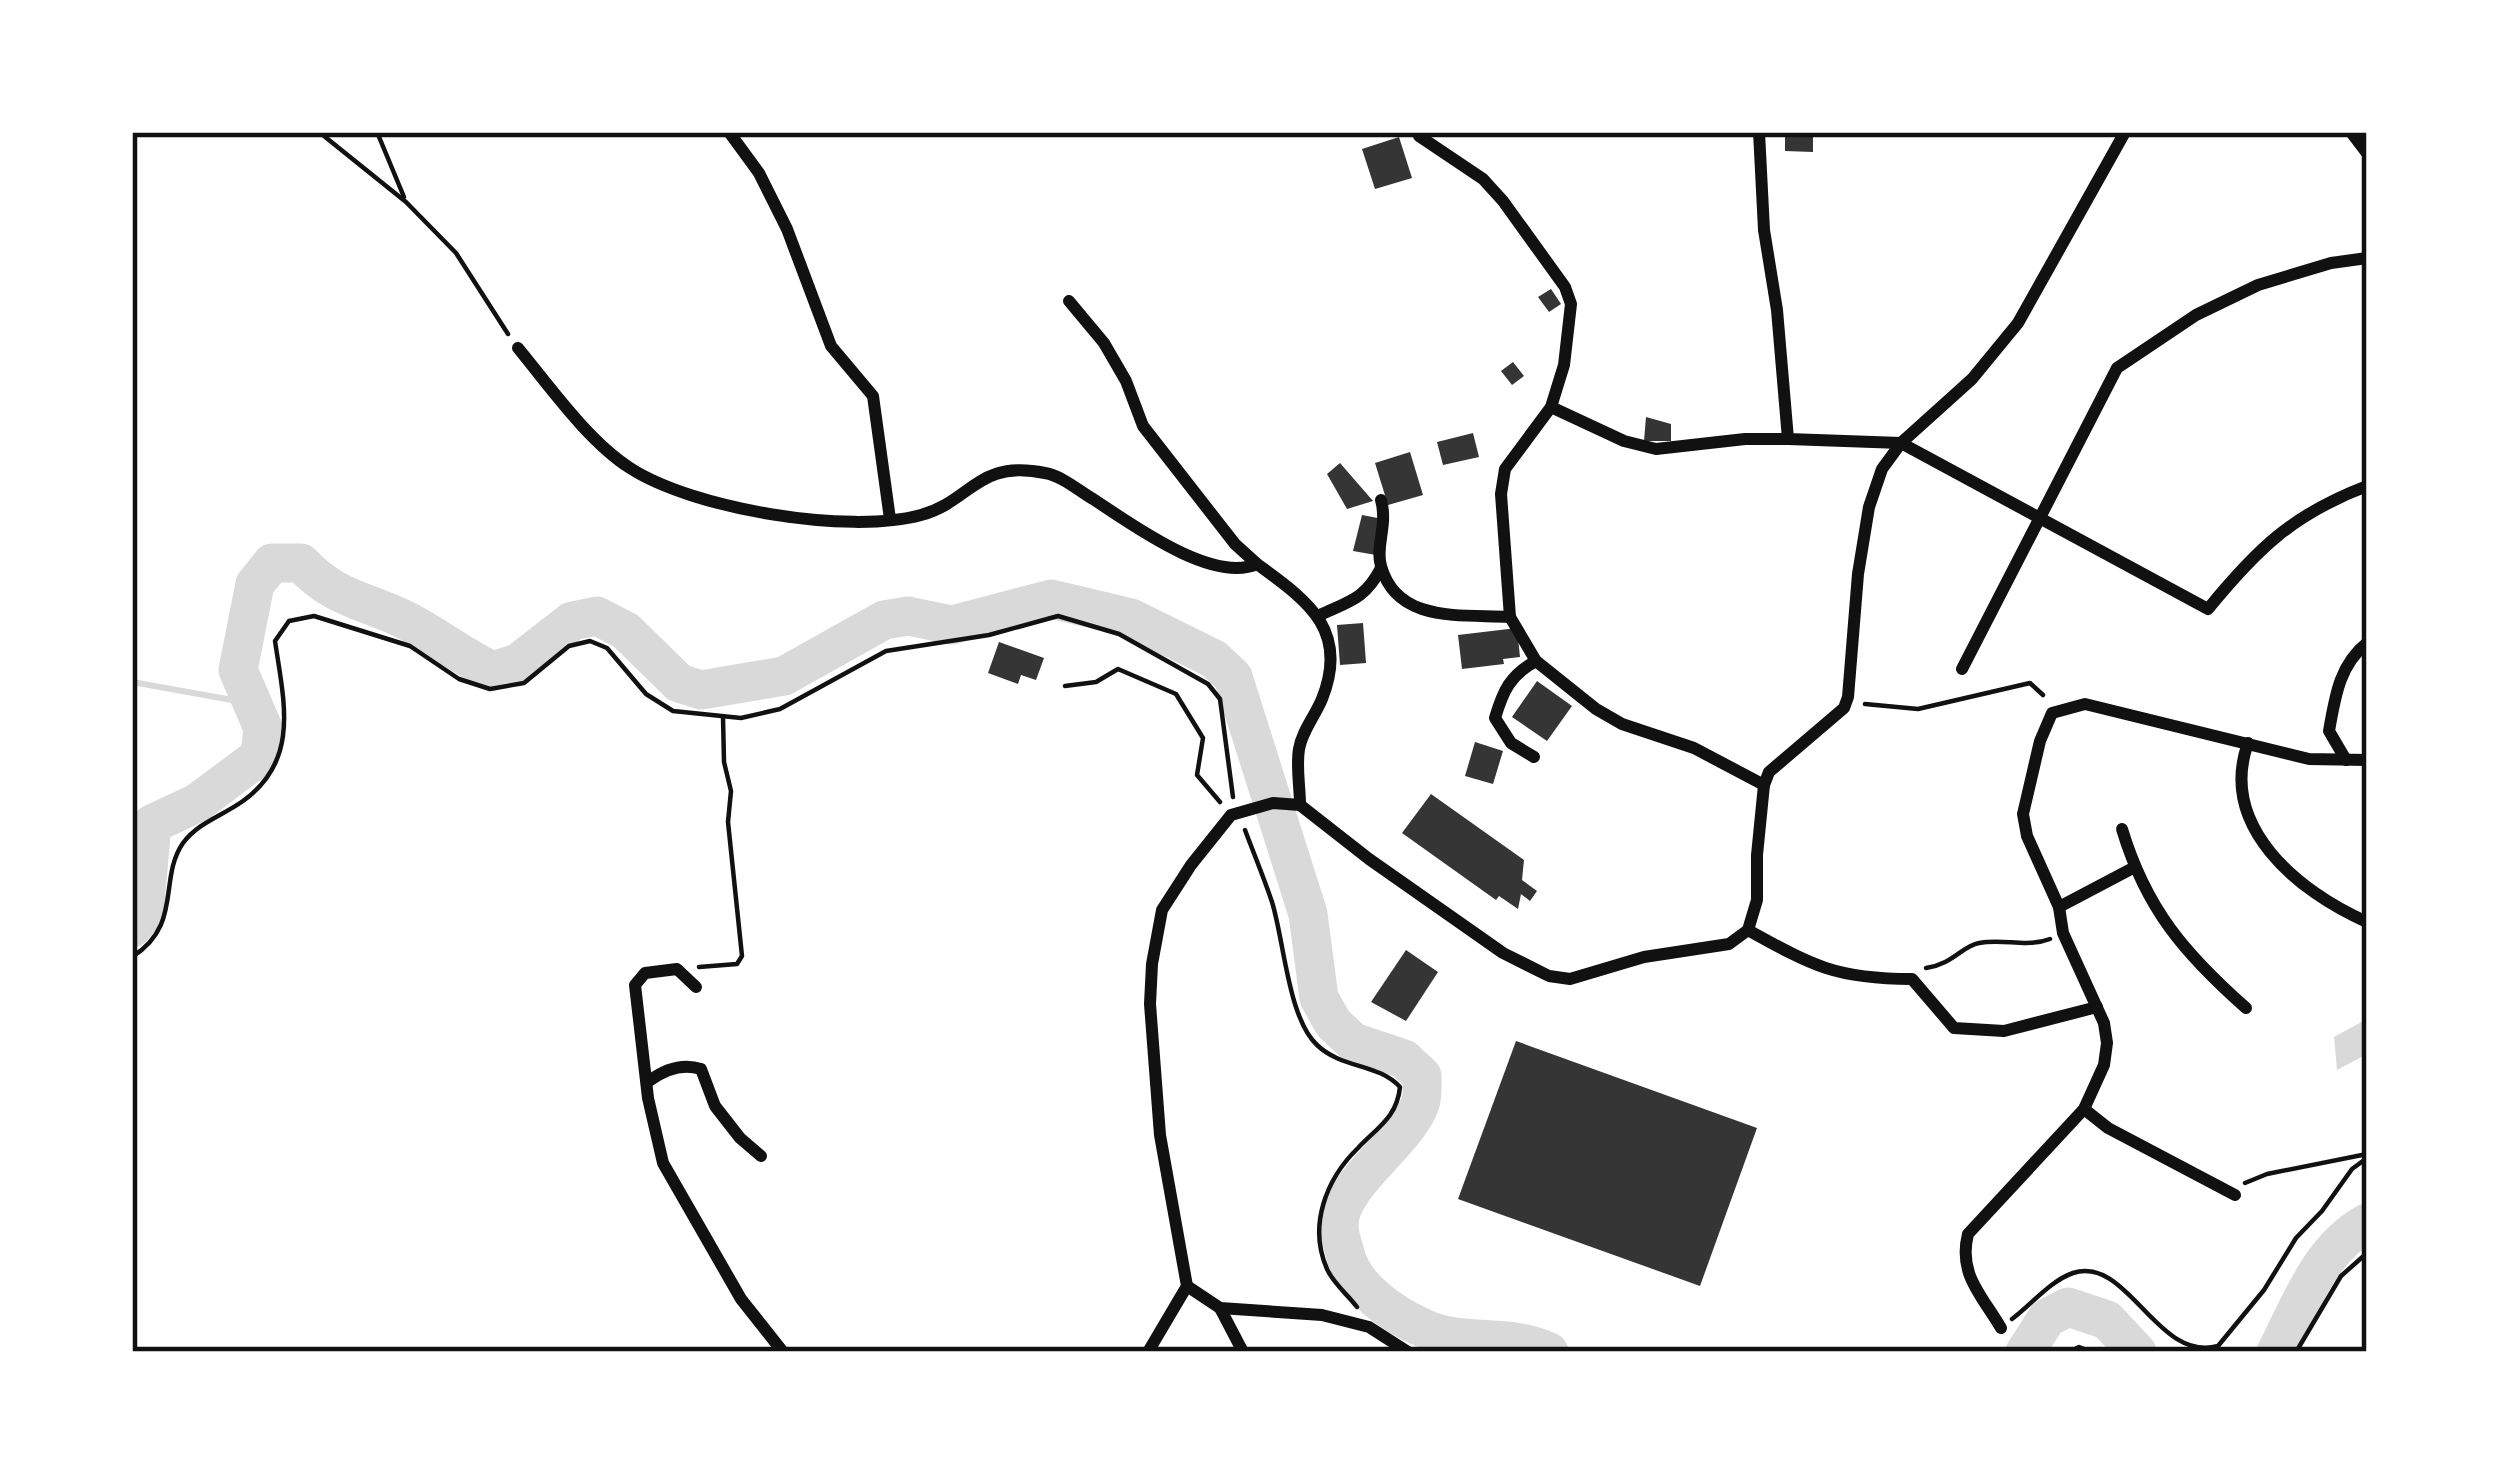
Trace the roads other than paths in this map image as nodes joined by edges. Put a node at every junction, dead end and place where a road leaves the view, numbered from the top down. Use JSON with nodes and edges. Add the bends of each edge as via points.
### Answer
{"nodes":[{"id":1,"x":729,"y":132,"type":"edge"},
{"id":2,"x":1759,"y":132,"type":"edge"},
{"id":3,"x":2125,"y":132,"type":"edge"},
{"id":4,"x":2351,"y":132,"type":"edge"},
{"id":5,"x":1419,"y":136,"type":"dead end"},
{"id":6,"x":2367,"y":153,"type":"edge"},
{"id":7,"x":2367,"y":258,"type":"edge"},
{"id":8,"x":1069,"y":301,"type":"dead end"},
{"id":9,"x":518,"y":348,"type":"road end"},
{"id":10,"x":1551,"y":407,"type":"junction"},
{"id":11,"x":1788,"y":439,"type":"junction"},
{"id":12,"x":1901,"y":443,"type":"junction"},
{"id":13,"x":2367,"y":486,"type":"edge"},
{"id":14,"x":1381,"y":500,"type":"dead end"},
{"id":15,"x":2038,"y":518,"type":"junction"},
{"id":16,"x":890,"y":519,"type":"junction"},
{"id":17,"x":1257,"y":564,"type":"junction"},
{"id":18,"x":1381,"y":568,"type":"junction"},
{"id":19,"x":1320,"y":615,"type":"junction"},
{"id":20,"x":1510,"y":617,"type":"junction"},
{"id":21,"x":2367,"y":643,"type":"edge"},
{"id":22,"x":1536,"y":661,"type":"junction"},
{"id":23,"x":1962,"y":669,"type":"dead end"},
{"id":24,"x":2248,"y":743,"type":"junction"},
{"id":25,"x":1534,"y":757,"type":"dead end"},
{"id":26,"x":2346,"y":760,"type":"junction"},
{"id":27,"x":2367,"y":760,"type":"edge"},
{"id":28,"x":1764,"y":785,"type":"junction"},
{"id":29,"x":1294,"y":804,"type":"junction"},
{"id":30,"x":2122,"y":830,"type":"dead end"},
{"id":31,"x":2133,"y":868,"type":"junction"},
{"id":32,"x":2059,"y":907,"type":"junction"},
{"id":33,"x":2367,"y":922,"type":"edge"},
{"id":34,"x":1748,"y":930,"type":"junction"},
{"id":35,"x":696,"y":987,"type":"dead end"},
{"id":36,"x":2097,"y":1007,"type":"junction"},
{"id":37,"x":2246,"y":1008,"type":"dead end"},
{"id":38,"x":649,"y":1081,"type":"junction"},
{"id":39,"x":2084,"y":1109,"type":"junction"},
{"id":40,"x":761,"y":1156,"type":"dead end"},
{"id":41,"x":2235,"y":1196,"type":"road end"},
{"id":42,"x":1187,"y":1286,"type":"junction"},
{"id":43,"x":1220,"y":1308,"type":"junction"},
{"id":44,"x":2001,"y":1328,"type":"road end"},
{"id":45,"x":783,"y":1352,"type":"edge"},
{"id":46,"x":1148,"y":1352,"type":"edge"},
{"id":47,"x":1243,"y":1352,"type":"edge"},
{"id":48,"x":1408,"y":1352,"type":"edge"}],
"edges":[{"from":1,"to":16,"type":"street","via":[[787,229],[831,346],[873,396]]},
{"from":2,"to":11,"type":"street"},
{"from":3,"to":12,"type":"street","via":[[2018,323],[1972,379]]},
{"from":4,"to":6,"type":"street"},
{"from":5,"to":10,"type":"street","via":[[1483,179],[1564,286],[1571,318]]},
{"from":7,"to":15,"type":"street","via":[[2258,285],[2117,368]]},
{"from":8,"to":17,"type":"street","via":[[1104,343],[1143,426]]},
{"from":9,"to":16,"type":"street","via":[[628,467],[689,497],[843,524]]},
{"from":10,"to":11,"type":"street","via":[[1656,449]]},
{"from":10,"to":20,"type":"street","via":[[1504,469]]},
{"from":11,"to":12,"type":"street"},
{"from":12,"to":15,"type":"street"},
{"from":12,"to":28,"type":"street","via":[[1869,508],[1848,697],[1837,717],[1780,759]]},
{"from":13,"to":15,"type":"street","via":[[2284,527],[2208,609]]},
{"from":14,"to":18,"type":"street"},
{"from":15,"to":23,"type":"street"},
{"from":16,"to":17,"type":"street","via":[[938,509],[966,488],[1023,468],[1054,474],[1186,555],[1245,569]]},
{"from":17,"to":19,"type":"street"},
{"from":18,"to":19,"type":"street","via":[[1360,597]]},
{"from":18,"to":20,"type":"street","via":[[1401,601],[1418,610]]},
{"from":19,"to":29,"type":"street","via":[[1330,672],[1298,752]]},
{"from":20,"to":22,"type":"street"},
{"from":21,"to":26,"type":"street","via":[[2338,680],[2329,731]]},
{"from":22,"to":25,"type":"street","via":[[1504,688],[1495,718],[1511,743]]},
{"from":22,"to":28,"type":"street","via":[[1622,724],[1694,748]]},
{"from":24,"to":26,"type":"street"},
{"from":24,"to":32,"type":"street","via":[[2085,704],[2052,713],[2023,814]]},
{"from":24,"to":33,"type":"street","via":[[2240,785],[2252,828],[2303,886]]},
{"from":26,"to":27,"type":"street"},
{"from":28,"to":34,"type":"street"},
{"from":29,"to":34,"type":"street","via":[[1503,953],[1549,976],[1586,977],[1644,957],[1729,944]]},
{"from":29,"to":42,"type":"street","via":[[1238,812],[1162,910],[1150,1004],[1160,1135]]},
{"from":30,"to":31,"type":"street"},
{"from":31,"to":32,"type":"street"},
{"from":31,"to":37,"type":"street","via":[[2172,935]]},
{"from":32,"to":36,"type":"street"},
{"from":34,"to":36,"type":"street","via":[[1818,968],[1912,979],[1954,1028],[2003,1031]]},
{"from":35,"to":38,"type":"street","via":[[676,969],[645,973],[635,985]]},
{"from":36,"to":39,"type":"street","via":[[2107,1043]]},
{"from":38,"to":40,"type":"street","via":[[690,1065],[701,1069],[715,1106]]},
{"from":38,"to":45,"type":"street","via":[[663,1163],[740,1299]]},
{"from":39,"to":41,"type":"street"},
{"from":39,"to":44,"type":"street","via":[[1968,1234],[1966,1272]]},
{"from":42,"to":43,"type":"street"},
{"from":42,"to":46,"type":"street"},
{"from":43,"to":47,"type":"street"},
{"from":43,"to":48,"type":"street","via":[[1322,1315],[1369,1327]]}]}
